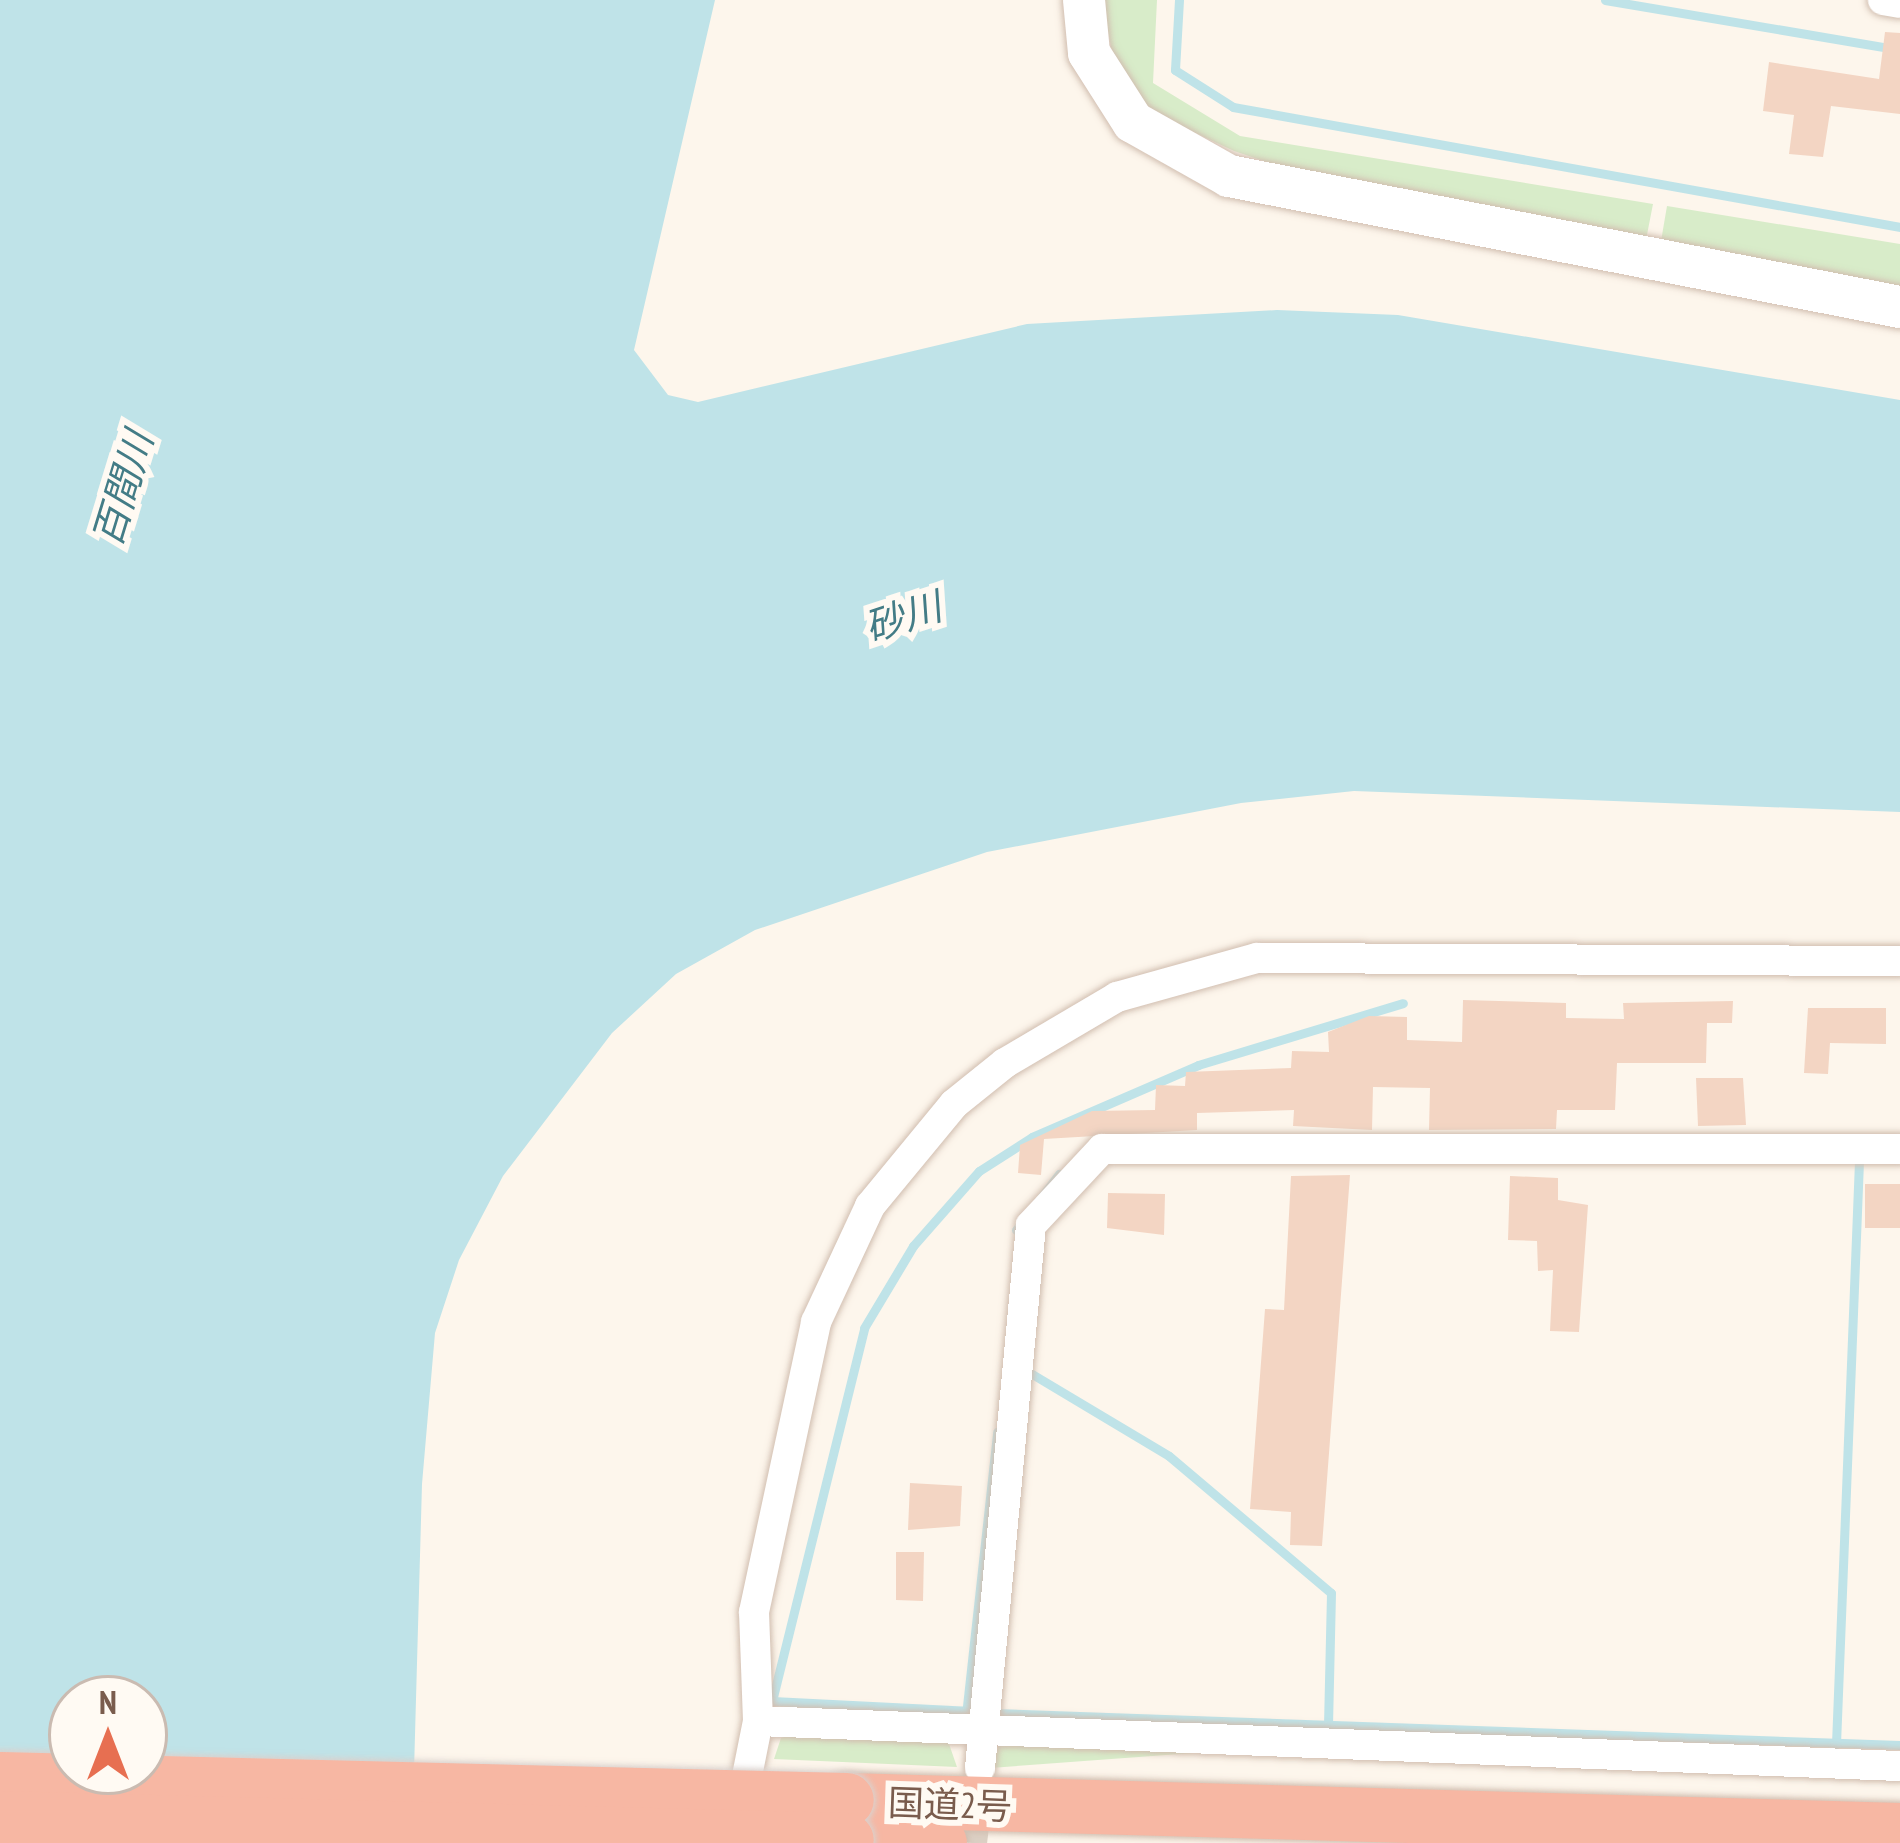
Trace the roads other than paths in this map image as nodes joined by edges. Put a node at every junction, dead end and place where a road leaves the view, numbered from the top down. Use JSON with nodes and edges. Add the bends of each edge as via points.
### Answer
{"nodes":[{"id":1,"x":1084,"y":0,"type":"edge"},
{"id":2,"x":1883,"y":0,"type":"edge"},
{"id":3,"x":1900,"y":3,"type":"edge"},
{"id":4,"x":1900,"y":307,"type":"edge"},
{"id":5,"x":1900,"y":962,"type":"edge"},
{"id":6,"x":1900,"y":1149,"type":"edge"},
{"id":7,"x":758,"y":1721,"type":"junction"},
{"id":8,"x":980,"y":1729,"type":"junction"},
{"id":9,"x":1900,"y":1766,"type":"edge"},
{"id":10,"x":980,"y":1768,"type":"tunnel mouth"},
{"id":11,"x":0,"y":1779,"type":"edge"},
{"id":12,"x":1900,"y":1796,"type":"edge"},
{"id":13,"x":1070,"y":1808,"type":"junction"},
{"id":14,"x":0,"y":1818,"type":"edge"},
{"id":15,"x":847,"y":1820,"type":"edge"},
{"id":16,"x":1900,"y":1830,"type":"edge"},
{"id":17,"x":736,"y":1843,"type":"edge"},
{"id":18,"x":940,"y":1843,"type":"edge"}],
"edges":[{"from":1,"to":4,"type":"street","via":[[1090,53],[1133,122],[1229,176]]},
{"from":2,"to":3,"type":"street"},
{"from":5,"to":7,"type":"street","via":[[1257,958],[1117,997],[1005,1063],[907,1156],[842,1257],[817,1322],[754,1612]]},
{"from":6,"to":8,"type":"street","via":[[1102,1149],[1031,1225]]},
{"from":7,"to":8,"type":"street"},
{"from":7,"to":17,"type":"street"},
{"from":8,"to":9,"type":"street"},
{"from":8,"to":10,"type":"street"},
{"from":11,"to":15,"type":"highway","name":"国道2号","bridge":true},
{"from":12,"to":13,"type":"highway","via":[[1499,1793]]},
{"from":13,"to":15,"type":"highway","name":"国道2号"},
{"from":13,"to":16,"type":"highway","name":"国道2号"},
{"from":14,"to":15,"type":"highway","name":"国道2号","bridge":true},
{"from":15,"to":18,"type":"highway","name":"国道2号"}]}
